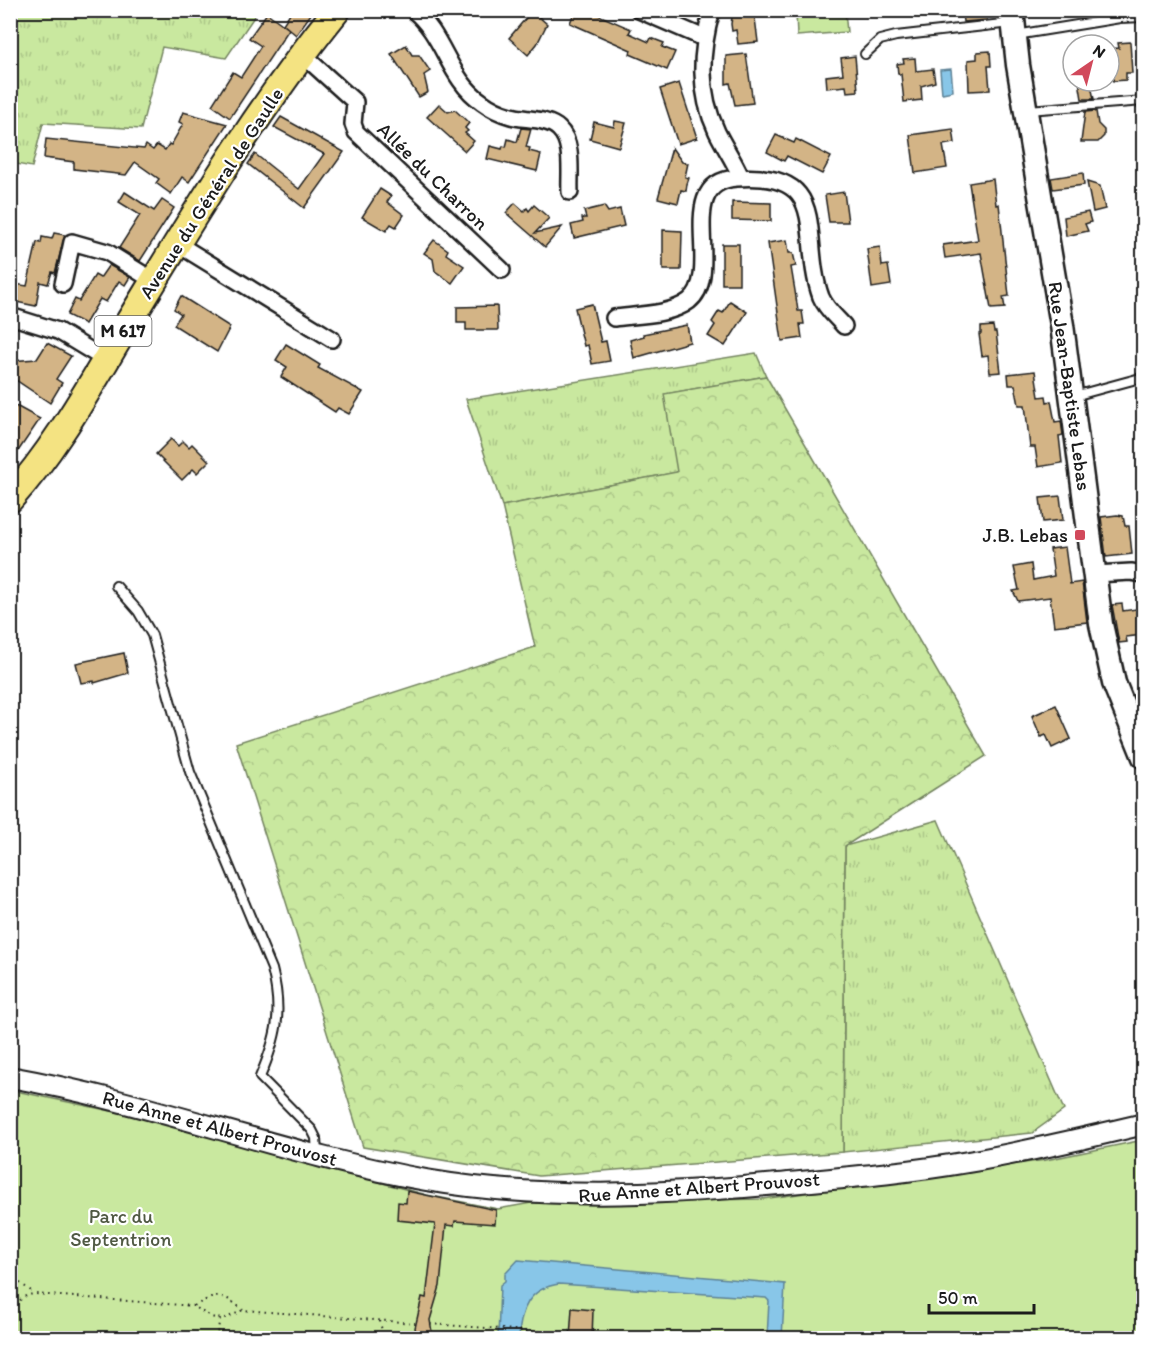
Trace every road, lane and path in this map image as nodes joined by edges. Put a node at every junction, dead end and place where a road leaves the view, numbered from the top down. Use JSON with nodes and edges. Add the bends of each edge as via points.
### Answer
{"nodes":[{"id":1,"x":337,"y":10,"type":"edge"},
{"id":2,"x":413,"y":10,"type":"edge"},
{"id":3,"x":639,"y":10,"type":"edge"},
{"id":4,"x":712,"y":10,"type":"edge"},
{"id":5,"x":1143,"y":17,"type":"edge"},
{"id":6,"x":1013,"y":23,"type":"edge"},
{"id":7,"x":704,"y":38,"type":"junction"},
{"id":8,"x":865,"y":54,"type":"dead end"},
{"id":9,"x":303,"y":55,"type":"junction"},
{"id":10,"x":1143,"y":101,"type":"edge"},
{"id":11,"x":1026,"y":110,"type":"junction"},
{"id":12,"x":741,"y":177,"type":"junction"},
{"id":13,"x":570,"y":192,"type":"dead end"},
{"id":14,"x":176,"y":243,"type":"junction"},
{"id":15,"x":502,"y":270,"type":"dead end"},
{"id":16,"x":154,"y":281,"type":"junction"},
{"id":17,"x":63,"y":284,"type":"dead end"},
{"id":18,"x":10,"y":316,"type":"edge"},
{"id":19,"x":614,"y":318,"type":"dead end"},
{"id":20,"x":844,"y":326,"type":"dead end"},
{"id":21,"x":332,"y":339,"type":"dead end"},
{"id":22,"x":106,"y":360,"type":"junction"},
{"id":23,"x":1143,"y":377,"type":"edge"},
{"id":24,"x":1072,"y":397,"type":"junction"},
{"id":25,"x":10,"y":499,"type":"edge"},
{"id":26,"x":1095,"y":574,"type":"junction"},
{"id":27,"x":1143,"y":574,"type":"edge"},
{"id":28,"x":116,"y":586,"type":"dead end"},
{"id":29,"x":1143,"y":754,"type":"edge"},
{"id":30,"x":10,"y":1077,"type":"edge"},
{"id":31,"x":1143,"y":1124,"type":"edge"},
{"id":32,"x":317,"y":1154,"type":"junction"},
{"id":33,"x":10,"y":1276,"type":"edge"},
{"id":34,"x":35,"y":1294,"type":"junction"},
{"id":35,"x":194,"y":1306,"type":"junction"},
{"id":36,"x":10,"y":1307,"type":"edge"},
{"id":37,"x":243,"y":1310,"type":"junction"},
{"id":38,"x":220,"y":1319,"type":"junction"},
{"id":39,"x":379,"y":1320,"type":"junction"},
{"id":40,"x":415,"y":1323,"type":"dead end"},
{"id":41,"x":430,"y":1324,"type":"dead end"},
{"id":42,"x":558,"y":1333,"type":"dead end"},
{"id":43,"x":216,"y":1338,"type":"edge"},
{"id":44,"x":385,"y":1338,"type":"edge"}],
"edges":[{"from":1,"to":9,"type":"main road","name":"Avenue du Général de Gaulle","number":"M 617"},
{"from":2,"to":13,"type":"street","via":[[434,31],[455,74],[473,96],[508,116],[559,128],[569,152]]},
{"from":3,"to":7,"type":"street"},
{"from":4,"to":7,"type":"street"},
{"from":5,"to":6,"type":"lane"},
{"from":6,"to":8,"type":"lane","via":[[896,36],[880,40]]},
{"from":6,"to":11,"type":"main road","name":"Rue Jean-Baptiste Lebas"},
{"from":7,"to":12,"type":"street","via":[[702,66],[709,110]]},
{"from":9,"to":14,"type":"main road","name":"Avenue du Général de Gaulle","number":"M 617"},
{"from":9,"to":15,"type":"street","name":"Allée du Charron","via":[[355,102],[356,132]]},
{"from":10,"to":11,"type":"lane"},
{"from":11,"to":24,"type":"main road","name":"Rue Jean-Baptiste Lebas"},
{"from":12,"to":19,"type":"street","via":[[718,183],[705,200],[702,279],[693,297],[675,308]]},
{"from":12,"to":20,"type":"street","via":[[778,179],[800,195],[809,218],[820,294]]},
{"from":14,"to":16,"type":"main road","name":"Avenue du Général de Gaulle","number":"M 617"},
{"from":14,"to":21,"type":"street"},
{"from":16,"to":17,"type":"street","via":[[107,252],[72,242]]},
{"from":16,"to":22,"type":"main road","name":"Avenue du Général de Gaulle","number":"M 617"},
{"from":18,"to":22,"type":"street","via":[[58,331]]},
{"from":22,"to":25,"type":"main road","name":"Avenue du Général de Gaulle","number":"M 617"},
{"from":23,"to":24,"type":"lane"},
{"from":24,"to":26,"type":"main road","name":"Rue Jean-Baptiste Lebas"},
{"from":26,"to":27,"type":"street"},
{"from":26,"to":29,"type":"main road","name":"Rue Jean-Baptiste Lebas","via":[[1110,668]]},
{"from":28,"to":32,"type":"lane","via":[[152,635],[190,772],[272,969],[279,1012],[273,1046],[261,1077],[312,1130]]},
{"from":30,"to":32,"type":"street","name":"Rue Anne et Albert Prouvost","via":[[117,1099]]},
{"from":31,"to":32,"type":"street","name":"Rue Anne et Albert Prouvost","via":[[1040,1149],[940,1166],[728,1189],[632,1195],[508,1191],[419,1178]]},
{"from":33,"to":34,"type":"path"},
{"from":34,"to":35,"type":"path"},
{"from":34,"to":36,"type":"path"},
{"from":35,"to":37,"type":"path","via":[[212,1296],[228,1297]]},
{"from":35,"to":38,"type":"path","via":[[210,1318]]},
{"from":37,"to":38,"type":"path"},
{"from":37,"to":39,"type":"path"},
{"from":38,"to":43,"type":"path"},
{"from":39,"to":40,"type":"path"},
{"from":39,"to":44,"type":"path"},
{"from":41,"to":42,"type":"path"}]}
